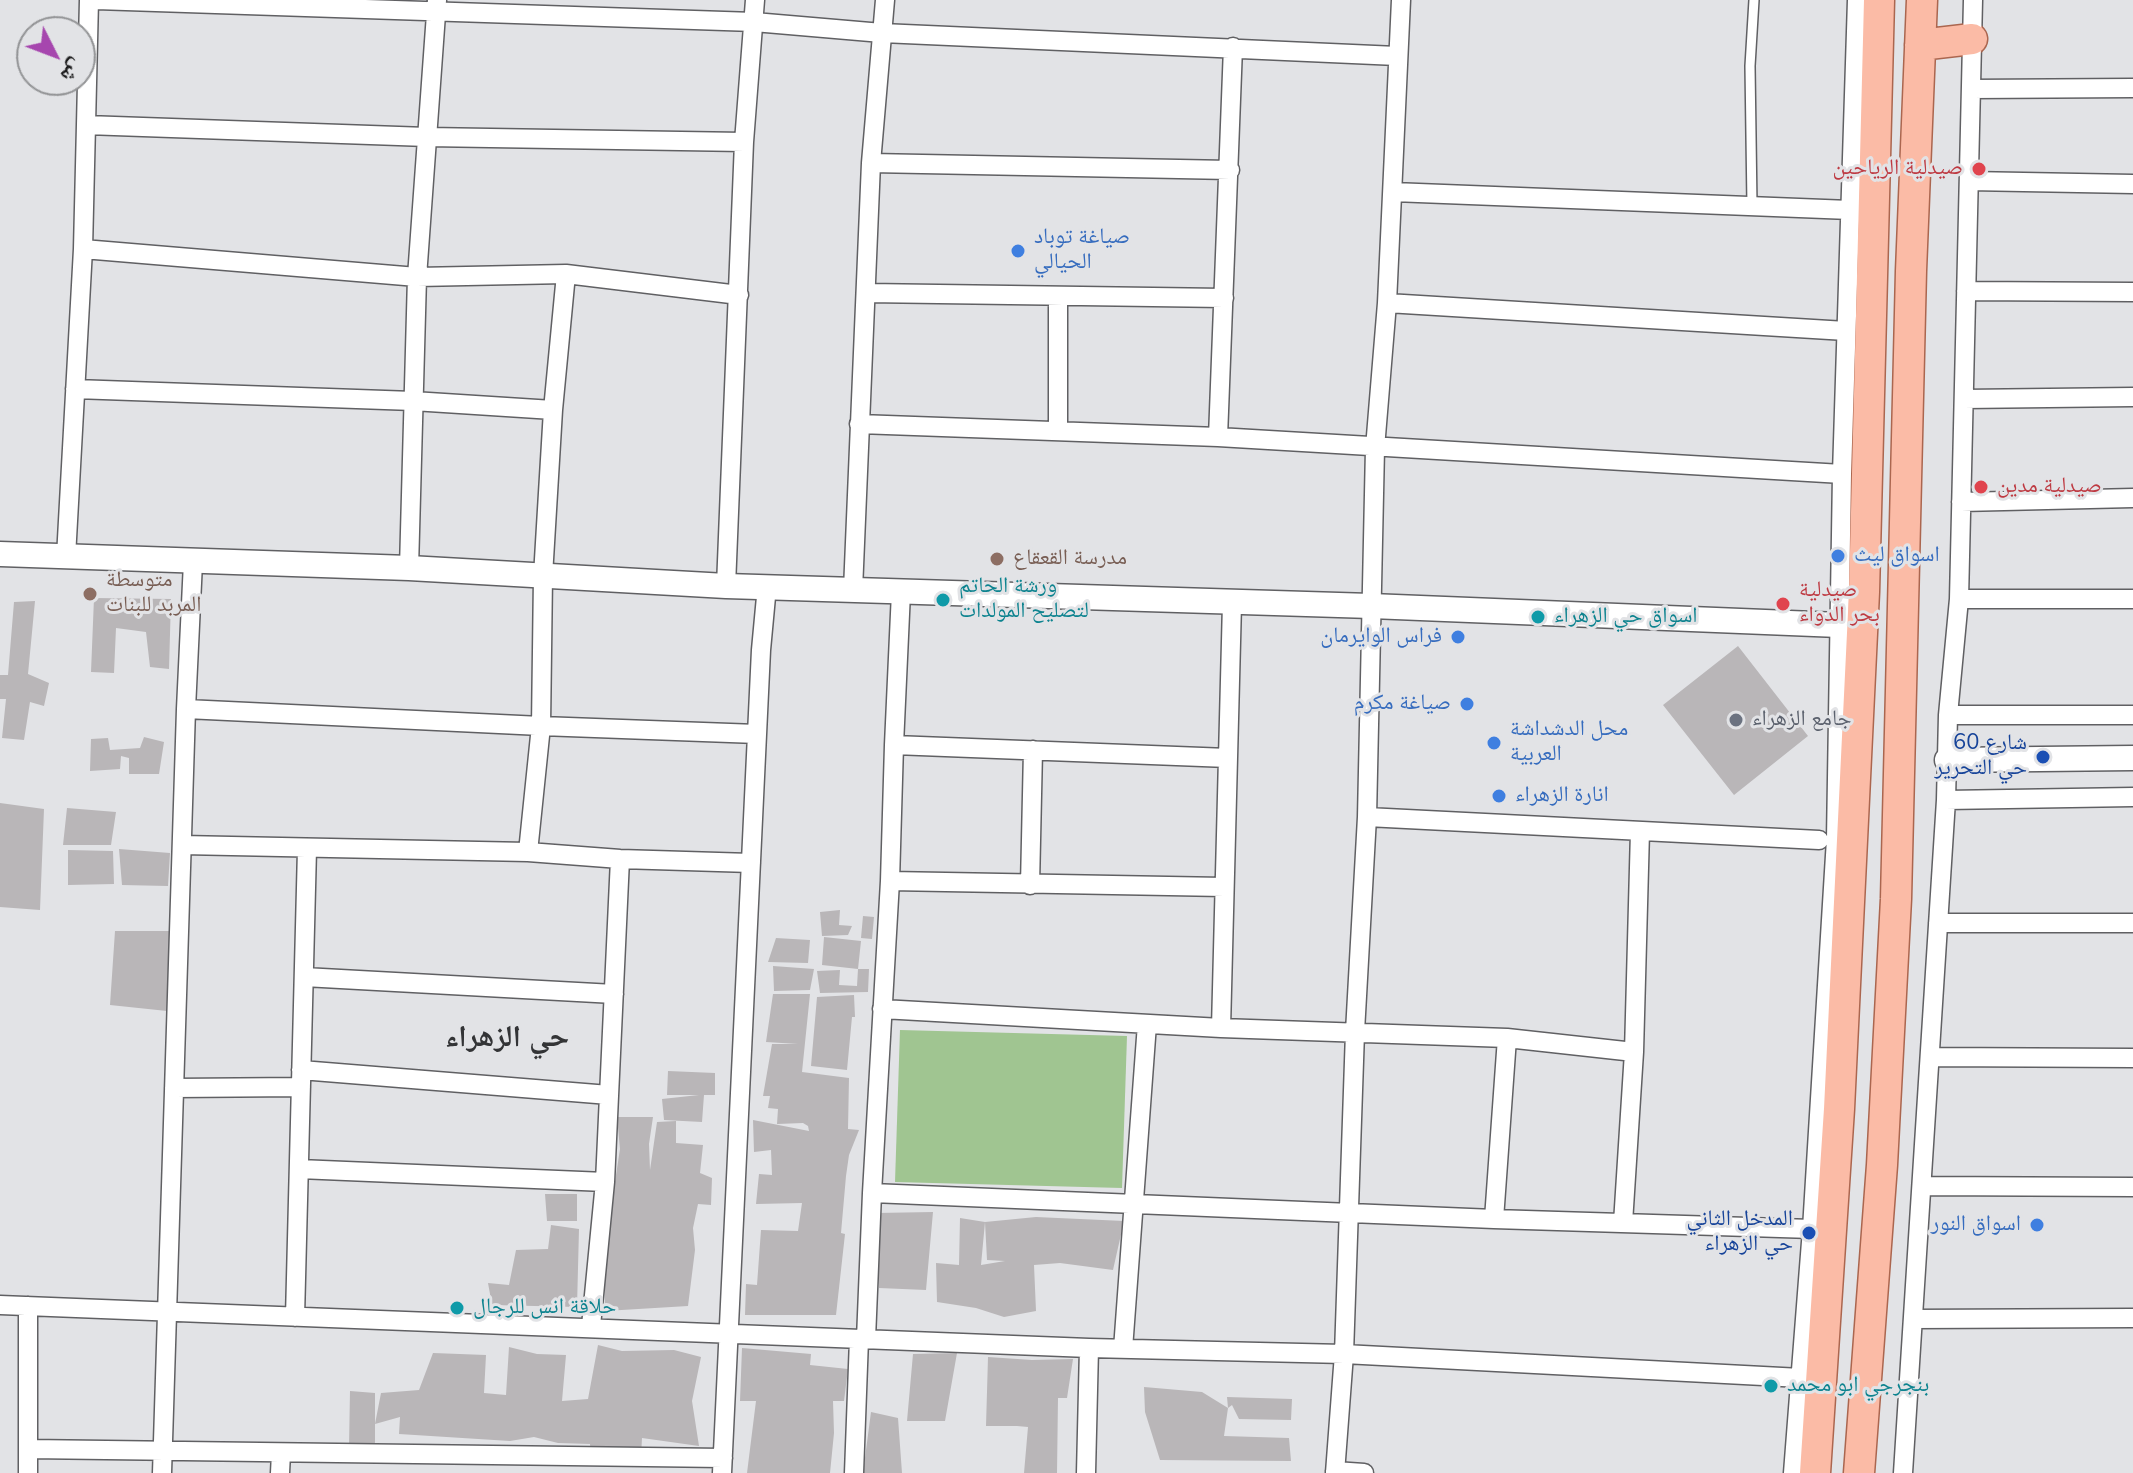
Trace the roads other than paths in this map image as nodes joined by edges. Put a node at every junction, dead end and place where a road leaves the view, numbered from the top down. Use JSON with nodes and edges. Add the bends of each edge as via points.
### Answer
{"nodes":[{"id":1,"x":89,"y":0,"type":"edge"},
{"id":2,"x":96,"y":0,"type":"edge"},
{"id":3,"x":755,"y":0,"type":"edge"},
{"id":4,"x":885,"y":0,"type":"edge"},
{"id":5,"x":1401,"y":0,"type":"edge"},
{"id":6,"x":1754,"y":0,"type":"edge"},
{"id":7,"x":1857,"y":0,"type":"edge"},
{"id":8,"x":1879,"y":0,"type":"edge"},
{"id":9,"x":1922,"y":0,"type":"edge"},
{"id":10,"x":1973,"y":0,"type":"edge"},
{"id":11,"x":437,"y":5,"type":"edge"},
{"id":12,"x":754,"y":22,"type":"junction"},
{"id":13,"x":882,"y":33,"type":"junction"},
{"id":14,"x":1972,"y":39,"type":"junction"},
{"id":15,"x":1920,"y":45,"type":"junction"},
{"id":16,"x":1233,"y":47,"type":"junction"},
{"id":17,"x":1397,"y":56,"type":"junction"},
{"id":18,"x":2133,"y":88,"type":"edge"},
{"id":19,"x":1971,"y":89,"type":"junction"},
{"id":20,"x":86,"y":125,"type":"junction"},
{"id":21,"x":427,"y":137,"type":"junction"},
{"id":22,"x":744,"y":142,"type":"junction"},
{"id":23,"x":871,"y":163,"type":"junction"},
{"id":24,"x":1230,"y":170,"type":"junction"},
{"id":25,"x":1969,"y":181,"type":"junction"},
{"id":26,"x":2133,"y":184,"type":"edge"},
{"id":27,"x":1393,"y":192,"type":"junction"},
{"id":28,"x":1752,"y":206,"type":"junction"},
{"id":29,"x":1850,"y":210,"type":"junction"},
{"id":30,"x":83,"y":249,"type":"junction"},
{"id":31,"x":566,"y":274,"type":"junction"},
{"id":32,"x":417,"y":277,"type":"junction"},
{"id":33,"x":1966,"y":291,"type":"junction"},
{"id":34,"x":2133,"y":292,"type":"edge"},
{"id":35,"x":867,"y":293,"type":"junction"},
{"id":36,"x":739,"y":295,"type":"junction"},
{"id":37,"x":1058,"y":296,"type":"junction"},
{"id":38,"x":1224,"y":298,"type":"junction"},
{"id":39,"x":1387,"y":303,"type":"junction"},
{"id":40,"x":1846,"y":331,"type":"junction"},
{"id":41,"x":75,"y":389,"type":"junction"},
{"id":42,"x":2133,"y":397,"type":"edge"},
{"id":43,"x":1964,"y":399,"type":"junction"},
{"id":44,"x":413,"y":401,"type":"junction"},
{"id":45,"x":553,"y":410,"type":"junction"},
{"id":46,"x":859,"y":424,"type":"junction"},
{"id":47,"x":1058,"y":431,"type":"junction"},
{"id":48,"x":1218,"y":437,"type":"junction"},
{"id":49,"x":1375,"y":448,"type":"junction"},
{"id":50,"x":1851,"y":458,"type":"junction"},
{"id":51,"x":2133,"y":498,"type":"edge"},
{"id":52,"x":1961,"y":502,"type":"junction"},
{"id":53,"x":0,"y":554,"type":"edge"},
{"id":54,"x":66,"y":557,"type":"junction"},
{"id":55,"x":193,"y":562,"type":"junction"},
{"id":56,"x":409,"y":568,"type":"junction"},
{"id":57,"x":543,"y":576,"type":"junction"},
{"id":58,"x":726,"y":586,"type":"junction"},
{"id":59,"x":767,"y":586,"type":"junction"},
{"id":60,"x":853,"y":590,"type":"junction"},
{"id":61,"x":901,"y":592,"type":"junction"},
{"id":62,"x":1959,"y":599,"type":"junction"},
{"id":63,"x":2133,"y":599,"type":"edge"},
{"id":64,"x":1232,"y":603,"type":"junction"},
{"id":65,"x":1371,"y":606,"type":"junction"},
{"id":66,"x":1839,"y":625,"type":"junction"},
{"id":67,"x":186,"y":709,"type":"junction"},
{"id":68,"x":1948,"y":715,"type":"junction"},
{"id":69,"x":2133,"y":715,"type":"edge"},
{"id":70,"x":541,"y":726,"type":"junction"},
{"id":71,"x":757,"y":734,"type":"junction"},
{"id":72,"x":894,"y":745,"type":"junction"},
{"id":73,"x":1033,"y":750,"type":"junction"},
{"id":74,"x":1228,"y":758,"type":"junction"},
{"id":75,"x":2133,"y":758,"type":"edge"},
{"id":76,"x":1947,"y":760,"type":"junction"},
{"id":77,"x":2133,"y":797,"type":"edge"},
{"id":78,"x":1946,"y":800,"type":"junction"},
{"id":79,"x":1367,"y":817,"type":"junction"},
{"id":80,"x":1640,"y":831,"type":"junction"},
{"id":81,"x":1819,"y":840,"type":"dead end"},
{"id":82,"x":182,"y":845,"type":"junction"},
{"id":83,"x":307,"y":849,"type":"junction"},
{"id":84,"x":528,"y":852,"type":"junction"},
{"id":85,"x":620,"y":859,"type":"junction"},
{"id":86,"x":751,"y":863,"type":"junction"},
{"id":87,"x":890,"y":881,"type":"junction"},
{"id":88,"x":1030,"y":885,"type":"junction"},
{"id":89,"x":1224,"y":887,"type":"junction"},
{"id":90,"x":1938,"y":923,"type":"junction"},
{"id":91,"x":2133,"y":923,"type":"edge"},
{"id":92,"x":304,"y":977,"type":"junction"},
{"id":93,"x":614,"y":994,"type":"junction"},
{"id":94,"x":882,"y":1009,"type":"junction"},
{"id":95,"x":1147,"y":1024,"type":"junction"},
{"id":96,"x":1221,"y":1028,"type":"junction"},
{"id":97,"x":1355,"y":1032,"type":"junction"},
{"id":98,"x":1507,"y":1038,"type":"junction"},
{"id":99,"x":1634,"y":1052,"type":"junction"},
{"id":100,"x":1930,"y":1057,"type":"junction"},
{"id":101,"x":2133,"y":1058,"type":"edge"},
{"id":102,"x":301,"y":1078,"type":"junction"},
{"id":103,"x":174,"y":1088,"type":"junction"},
{"id":104,"x":609,"y":1095,"type":"junction"},
{"id":105,"x":1829,"y":1111,"type":"junction"},
{"id":106,"x":1835,"y":1165,"type":"junction"},
{"id":107,"x":1882,"y":1165,"type":"junction"},
{"id":108,"x":299,"y":1169,"type":"junction"},
{"id":109,"x":605,"y":1182,"type":"junction"},
{"id":110,"x":1922,"y":1186,"type":"junction"},
{"id":111,"x":2133,"y":1187,"type":"edge"},
{"id":112,"x":872,"y":1193,"type":"junction"},
{"id":113,"x":1133,"y":1203,"type":"junction"},
{"id":114,"x":1349,"y":1212,"type":"junction"},
{"id":115,"x":1494,"y":1219,"type":"junction"},
{"id":116,"x":1623,"y":1223,"type":"junction"},
{"id":117,"x":1812,"y":1229,"type":"junction"},
{"id":118,"x":0,"y":1305,"type":"edge"},
{"id":119,"x":28,"y":1306,"type":"junction"},
{"id":120,"x":167,"y":1310,"type":"junction"},
{"id":121,"x":295,"y":1317,"type":"junction"},
{"id":122,"x":2133,"y":1318,"type":"edge"},
{"id":123,"x":1913,"y":1319,"type":"junction"},
{"id":124,"x":591,"y":1326,"type":"junction"},
{"id":125,"x":728,"y":1332,"type":"junction"},
{"id":126,"x":862,"y":1339,"type":"junction"},
{"id":127,"x":1089,"y":1348,"type":"junction"},
{"id":128,"x":1123,"y":1349,"type":"junction"},
{"id":129,"x":1344,"y":1354,"type":"junction"},
{"id":130,"x":1801,"y":1378,"type":"junction"},
{"id":131,"x":29,"y":1449,"type":"junction"},
{"id":132,"x":163,"y":1451,"type":"junction"},
{"id":133,"x":281,"y":1453,"type":"junction"},
{"id":134,"x":579,"y":1465,"type":"edge"},
{"id":135,"x":722,"y":1466,"type":"edge"},
{"id":136,"x":1335,"y":1472,"type":"edge"},
{"id":137,"x":28,"y":1473,"type":"edge"},
{"id":138,"x":162,"y":1473,"type":"edge"},
{"id":139,"x":280,"y":1473,"type":"edge"},
{"id":140,"x":854,"y":1473,"type":"edge"},
{"id":141,"x":1086,"y":1473,"type":"edge"},
{"id":142,"x":1364,"y":1473,"type":"edge"},
{"id":143,"x":1793,"y":1473,"type":"edge"},
{"id":144,"x":1815,"y":1473,"type":"edge"},
{"id":145,"x":1859,"y":1473,"type":"edge"},
{"id":146,"x":1903,"y":1473,"type":"edge"}],
"edges":[{"from":1,"to":20,"type":"street"},
{"from":2,"to":11,"type":"street"},
{"from":3,"to":12,"type":"street"},
{"from":4,"to":13,"type":"street"},
{"from":5,"to":17,"type":"street"},
{"from":6,"to":28,"type":"lane"},
{"from":7,"to":29,"type":"street"},
{"from":8,"to":50,"type":"main road","via":[[1868,336]]},
{"from":9,"to":15,"type":"main road"},
{"from":10,"to":14,"type":"street"},
{"from":11,"to":12,"type":"street"},
{"from":11,"to":21,"type":"street"},
{"from":12,"to":13,"type":"street"},
{"from":12,"to":22,"type":"street"},
{"from":13,"to":16,"type":"street"},
{"from":13,"to":23,"type":"street"},
{"from":14,"to":15,"type":"main road"},
{"from":14,"to":19,"type":"street"},
{"from":15,"to":107,"type":"main road","via":[[1896,899]]},
{"from":16,"to":17,"type":"street"},
{"from":16,"to":24,"type":"street"},
{"from":17,"to":27,"type":"street"},
{"from":18,"to":19,"type":"street"},
{"from":19,"to":25,"type":"street"},
{"from":20,"to":21,"type":"street"},
{"from":20,"to":30,"type":"street"},
{"from":21,"to":22,"type":"street"},
{"from":21,"to":32,"type":"street"},
{"from":22,"to":36,"type":"street"},
{"from":23,"to":24,"type":"street"},
{"from":23,"to":35,"type":"street"},
{"from":24,"to":38,"type":"street"},
{"from":25,"to":26,"type":"street"},
{"from":25,"to":33,"type":"street"},
{"from":27,"to":28,"type":"street"},
{"from":27,"to":39,"type":"street"},
{"from":28,"to":29,"type":"street"},
{"from":29,"to":40,"type":"street"},
{"from":30,"to":32,"type":"street"},
{"from":30,"to":41,"type":"street"},
{"from":31,"to":32,"type":"street"},
{"from":31,"to":36,"type":"street"},
{"from":31,"to":45,"type":"street"},
{"from":32,"to":44,"type":"street"},
{"from":33,"to":34,"type":"street"},
{"from":33,"to":43,"type":"street"},
{"from":35,"to":37,"type":"street"},
{"from":35,"to":46,"type":"street"},
{"from":36,"to":58,"type":"street"},
{"from":37,"to":38,"type":"street"},
{"from":37,"to":47,"type":"street"},
{"from":38,"to":48,"type":"street"},
{"from":39,"to":40,"type":"street"},
{"from":39,"to":49,"type":"street"},
{"from":40,"to":50,"type":"street"},
{"from":41,"to":44,"type":"street"},
{"from":41,"to":54,"type":"street"},
{"from":42,"to":43,"type":"street"},
{"from":43,"to":52,"type":"street"},
{"from":44,"to":45,"type":"street"},
{"from":44,"to":56,"type":"street"},
{"from":45,"to":57,"type":"street"},
{"from":46,"to":47,"type":"street"},
{"from":46,"to":60,"type":"street"},
{"from":47,"to":48,"type":"street"},
{"from":48,"to":49,"type":"street"},
{"from":49,"to":50,"type":"street"},
{"from":49,"to":65,"type":"street"},
{"from":50,"to":66,"type":"street"},
{"from":50,"to":105,"type":"main road"},
{"from":51,"to":52,"type":"street"},
{"from":52,"to":62,"type":"street"},
{"from":53,"to":54,"type":"street"},
{"from":54,"to":55,"type":"street"},
{"from":55,"to":56,"type":"street"},
{"from":55,"to":67,"type":"street"},
{"from":56,"to":57,"type":"street"},
{"from":57,"to":58,"type":"street"},
{"from":57,"to":70,"type":"street"},
{"from":58,"to":59,"type":"street"},
{"from":59,"to":60,"type":"street"},
{"from":59,"to":71,"type":"street"},
{"from":60,"to":61,"type":"street"},
{"from":61,"to":64,"type":"street"},
{"from":61,"to":72,"type":"street"},
{"from":62,"to":63,"type":"street"},
{"from":62,"to":68,"type":"street"},
{"from":64,"to":65,"type":"street"},
{"from":64,"to":74,"type":"street"},
{"from":65,"to":66,"type":"street"},
{"from":65,"to":79,"type":"street"},
{"from":66,"to":105,"type":"street"},
{"from":67,"to":70,"type":"street"},
{"from":67,"to":82,"type":"street"},
{"from":68,"to":69,"type":"street"},
{"from":68,"to":76,"type":"street"},
{"from":70,"to":71,"type":"street"},
{"from":70,"to":84,"type":"street"},
{"from":71,"to":86,"type":"street"},
{"from":72,"to":73,"type":"street"},
{"from":72,"to":87,"type":"street"},
{"from":73,"to":74,"type":"street"},
{"from":73,"to":88,"type":"street"},
{"from":74,"to":89,"type":"street"},
{"from":75,"to":76,"type":"street"},
{"from":76,"to":78,"type":"street"},
{"from":77,"to":78,"type":"street"},
{"from":78,"to":90,"type":"street"},
{"from":79,"to":80,"type":"street"},
{"from":79,"to":97,"type":"street"},
{"from":80,"to":81,"type":"street"},
{"from":80,"to":99,"type":"street"},
{"from":82,"to":83,"type":"street"},
{"from":82,"to":103,"type":"street"},
{"from":83,"to":84,"type":"street"},
{"from":83,"to":92,"type":"street"},
{"from":84,"to":85,"type":"street"},
{"from":85,"to":86,"type":"street"},
{"from":85,"to":93,"type":"street"},
{"from":86,"to":125,"type":"street"},
{"from":87,"to":88,"type":"street"},
{"from":87,"to":94,"type":"street"},
{"from":88,"to":89,"type":"street"},
{"from":89,"to":96,"type":"street"},
{"from":90,"to":91,"type":"street"},
{"from":90,"to":100,"type":"street"},
{"from":92,"to":93,"type":"street"},
{"from":92,"to":102,"type":"street"},
{"from":93,"to":104,"type":"street"},
{"from":94,"to":95,"type":"street"},
{"from":94,"to":112,"type":"street"},
{"from":95,"to":96,"type":"street"},
{"from":95,"to":113,"type":"street"},
{"from":96,"to":97,"type":"street"},
{"from":97,"to":98,"type":"street"},
{"from":97,"to":114,"type":"street"},
{"from":98,"to":99,"type":"street"},
{"from":98,"to":115,"type":"street"},
{"from":99,"to":116,"type":"street"},
{"from":100,"to":101,"type":"street"},
{"from":100,"to":110,"type":"street"},
{"from":102,"to":103,"type":"street"},
{"from":102,"to":104,"type":"street"},
{"from":102,"to":108,"type":"street"},
{"from":103,"to":120,"type":"street"},
{"from":104,"to":109,"type":"street"},
{"from":105,"to":106,"type":"main road"},
{"from":105,"to":117,"type":"street"},
{"from":106,"to":107,"type":"main road"},
{"from":106,"to":144,"type":"main road"},
{"from":107,"to":145,"type":"main road"},
{"from":108,"to":109,"type":"street"},
{"from":108,"to":121,"type":"street"},
{"from":109,"to":124,"type":"street"},
{"from":110,"to":111,"type":"street"},
{"from":110,"to":123,"type":"street"},
{"from":112,"to":113,"type":"street"},
{"from":112,"to":126,"type":"street"},
{"from":113,"to":114,"type":"street"},
{"from":113,"to":128,"type":"street"},
{"from":114,"to":115,"type":"street"},
{"from":114,"to":129,"type":"street"},
{"from":115,"to":116,"type":"street"},
{"from":116,"to":117,"type":"street"},
{"from":117,"to":130,"type":"street"},
{"from":118,"to":119,"type":"street"},
{"from":119,"to":120,"type":"street"},
{"from":119,"to":131,"type":"street"},
{"from":120,"to":121,"type":"street"},
{"from":120,"to":132,"type":"street"},
{"from":121,"to":124,"type":"street"},
{"from":122,"to":123,"type":"street"},
{"from":123,"to":146,"type":"street"},
{"from":124,"to":125,"type":"street"},
{"from":125,"to":126,"type":"street"},
{"from":125,"to":135,"type":"street"},
{"from":126,"to":127,"type":"street"},
{"from":126,"to":140,"type":"street"},
{"from":127,"to":128,"type":"street"},
{"from":127,"to":141,"type":"street"},
{"from":128,"to":129,"type":"street"},
{"from":129,"to":130,"type":"street"},
{"from":129,"to":136,"type":"street"},
{"from":130,"to":143,"type":"street"},
{"from":131,"to":132,"type":"street"},
{"from":131,"to":137,"type":"street"},
{"from":132,"to":133,"type":"street"},
{"from":132,"to":138,"type":"street"},
{"from":133,"to":134,"type":"street"},
{"from":133,"to":139,"type":"street"},
{"from":134,"to":135,"type":"street"},
{"from":136,"to":142,"type":"street"}]}
